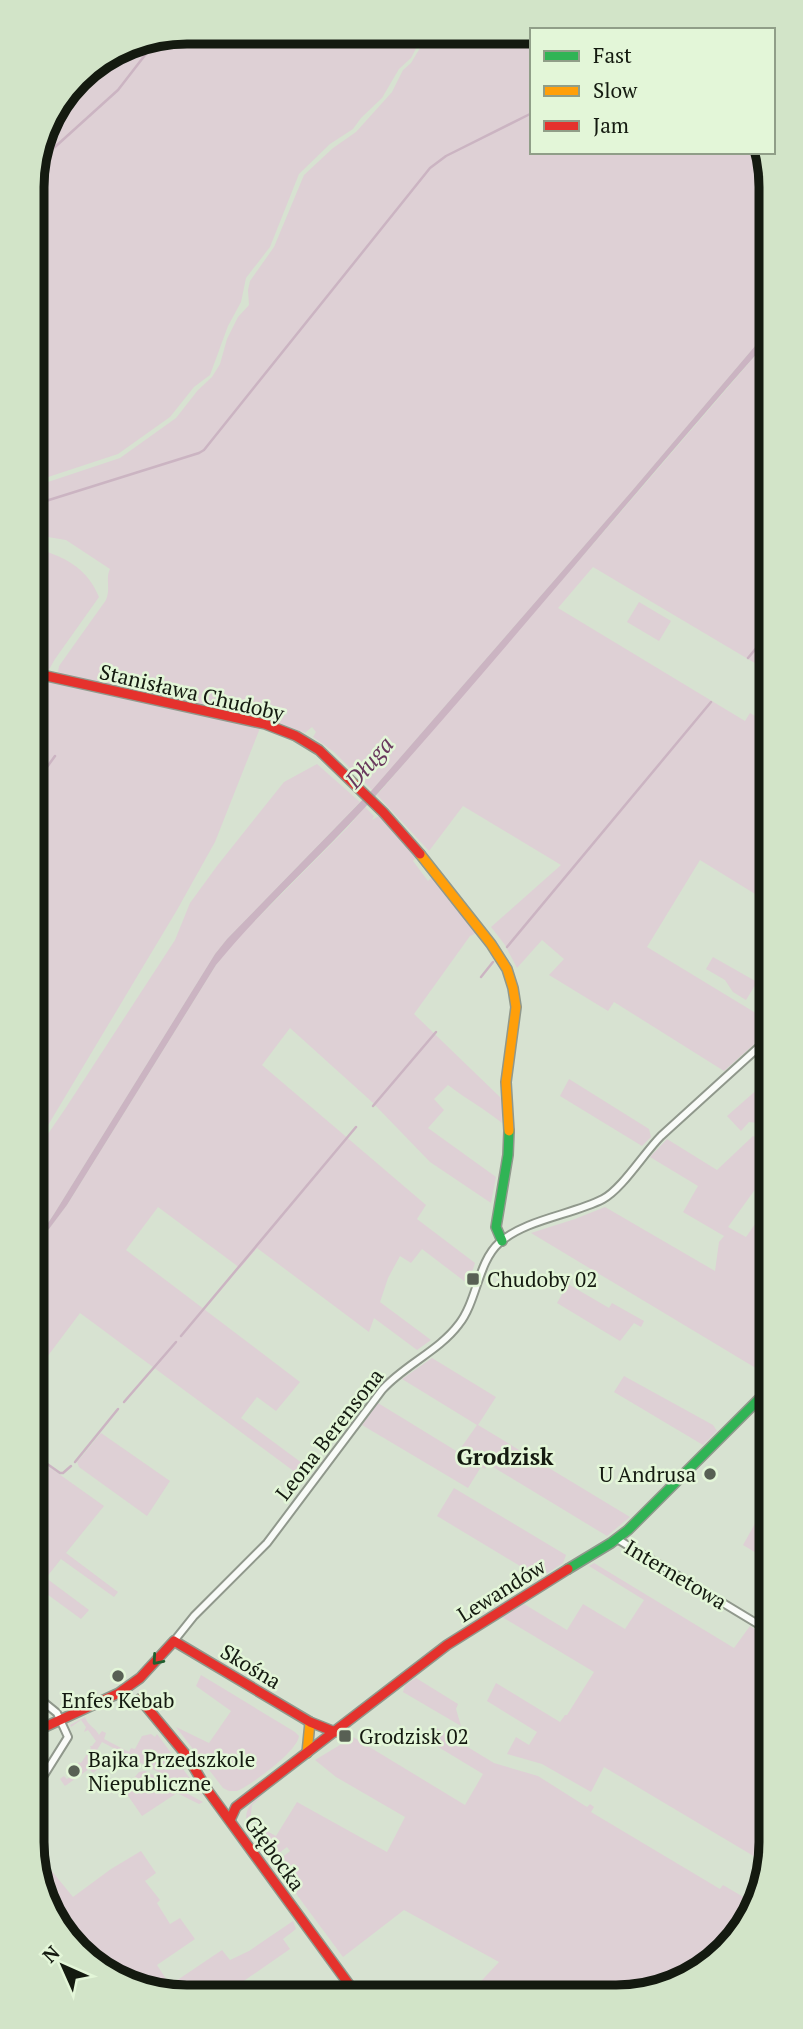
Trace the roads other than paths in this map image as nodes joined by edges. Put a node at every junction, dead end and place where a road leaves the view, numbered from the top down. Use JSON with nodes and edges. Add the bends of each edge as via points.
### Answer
{"nodes":[{"id":1,"x":44,"y":675,"type":"edge"},
{"id":2,"x":759,"y":1047,"type":"edge"},
{"id":3,"x":502,"y":1241,"type":"junction"},
{"id":4,"x":759,"y":1400,"type":"edge"},
{"id":5,"x":617,"y":1539,"type":"junction"},
{"id":6,"x":759,"y":1625,"type":"edge"},
{"id":7,"x":174,"y":1641,"type":"junction"},
{"id":8,"x":140,"y":1678,"type":"junction"},
{"id":9,"x":119,"y":1693,"type":"junction"},
{"id":10,"x":140,"y":1699,"type":"junction"},
{"id":11,"x":44,"y":1702,"type":"edge"},
{"id":12,"x":61,"y":1720,"type":"junction"},
{"id":13,"x":310,"y":1722,"type":"junction"},
{"id":14,"x":44,"y":1727,"type":"edge"},
{"id":15,"x":335,"y":1732,"type":"junction"},
{"id":16,"x":307,"y":1753,"type":"junction"},
{"id":17,"x":44,"y":1775,"type":"edge"},
{"id":18,"x":216,"y":1801,"type":"junction"},
{"id":19,"x":236,"y":1807,"type":"junction"},
{"id":20,"x":230,"y":1820,"type":"junction"},
{"id":21,"x":349,"y":1985,"type":"edge"}],
"edges":[{"from":1,"to":3,"type":"street","name":"Stanisława Chudoby","via":[[296,736],[319,750],[411,841],[478,926],[511,979],[516,1007],[506,1082],[509,1139],[496,1227]]},
{"from":2,"to":3,"type":"street","via":[[661,1136],[614,1192]]},
{"from":3,"to":7,"type":"street","name":"Leona Berensona","via":[[490,1255],[459,1324],[382,1390],[267,1543]]},
{"from":4,"to":5,"type":"street","name":"Lewandów"},
{"from":5,"to":6,"type":"street","name":"Internetowa"},
{"from":5,"to":15,"type":"street","name":"Lewandów","via":[[456,1639]]},
{"from":7,"to":8,"type":"street","name":"Leona Berensona","one_way":true},
{"from":7,"to":13,"type":"street","name":"Skośna"},
{"from":8,"to":9,"type":"street","name":"Leona Berensona"},
{"from":8,"to":10,"type":"street"},
{"from":9,"to":10,"type":"street"},
{"from":9,"to":12,"type":"street","name":"Leona Berensona"},
{"from":10,"to":18,"type":"street","name":"Głębocka","via":[[187,1756]]},
{"from":11,"to":12,"type":"street"},
{"from":12,"to":14,"type":"street","name":"Leona Berensona"},
{"from":12,"to":17,"type":"street","via":[[68,1737]]},
{"from":13,"to":15,"type":"street","name":"Skośna"},
{"from":13,"to":16,"type":"street"},
{"from":15,"to":16,"type":"street","name":"Lewandów"},
{"from":16,"to":19,"type":"street","name":"Lewandów"},
{"from":18,"to":19,"type":"street"},
{"from":18,"to":20,"type":"street","name":"Głębocka"},
{"from":19,"to":20,"type":"street","name":"Lewandów"},
{"from":20,"to":21,"type":"street","name":"Głębocka"}]}
